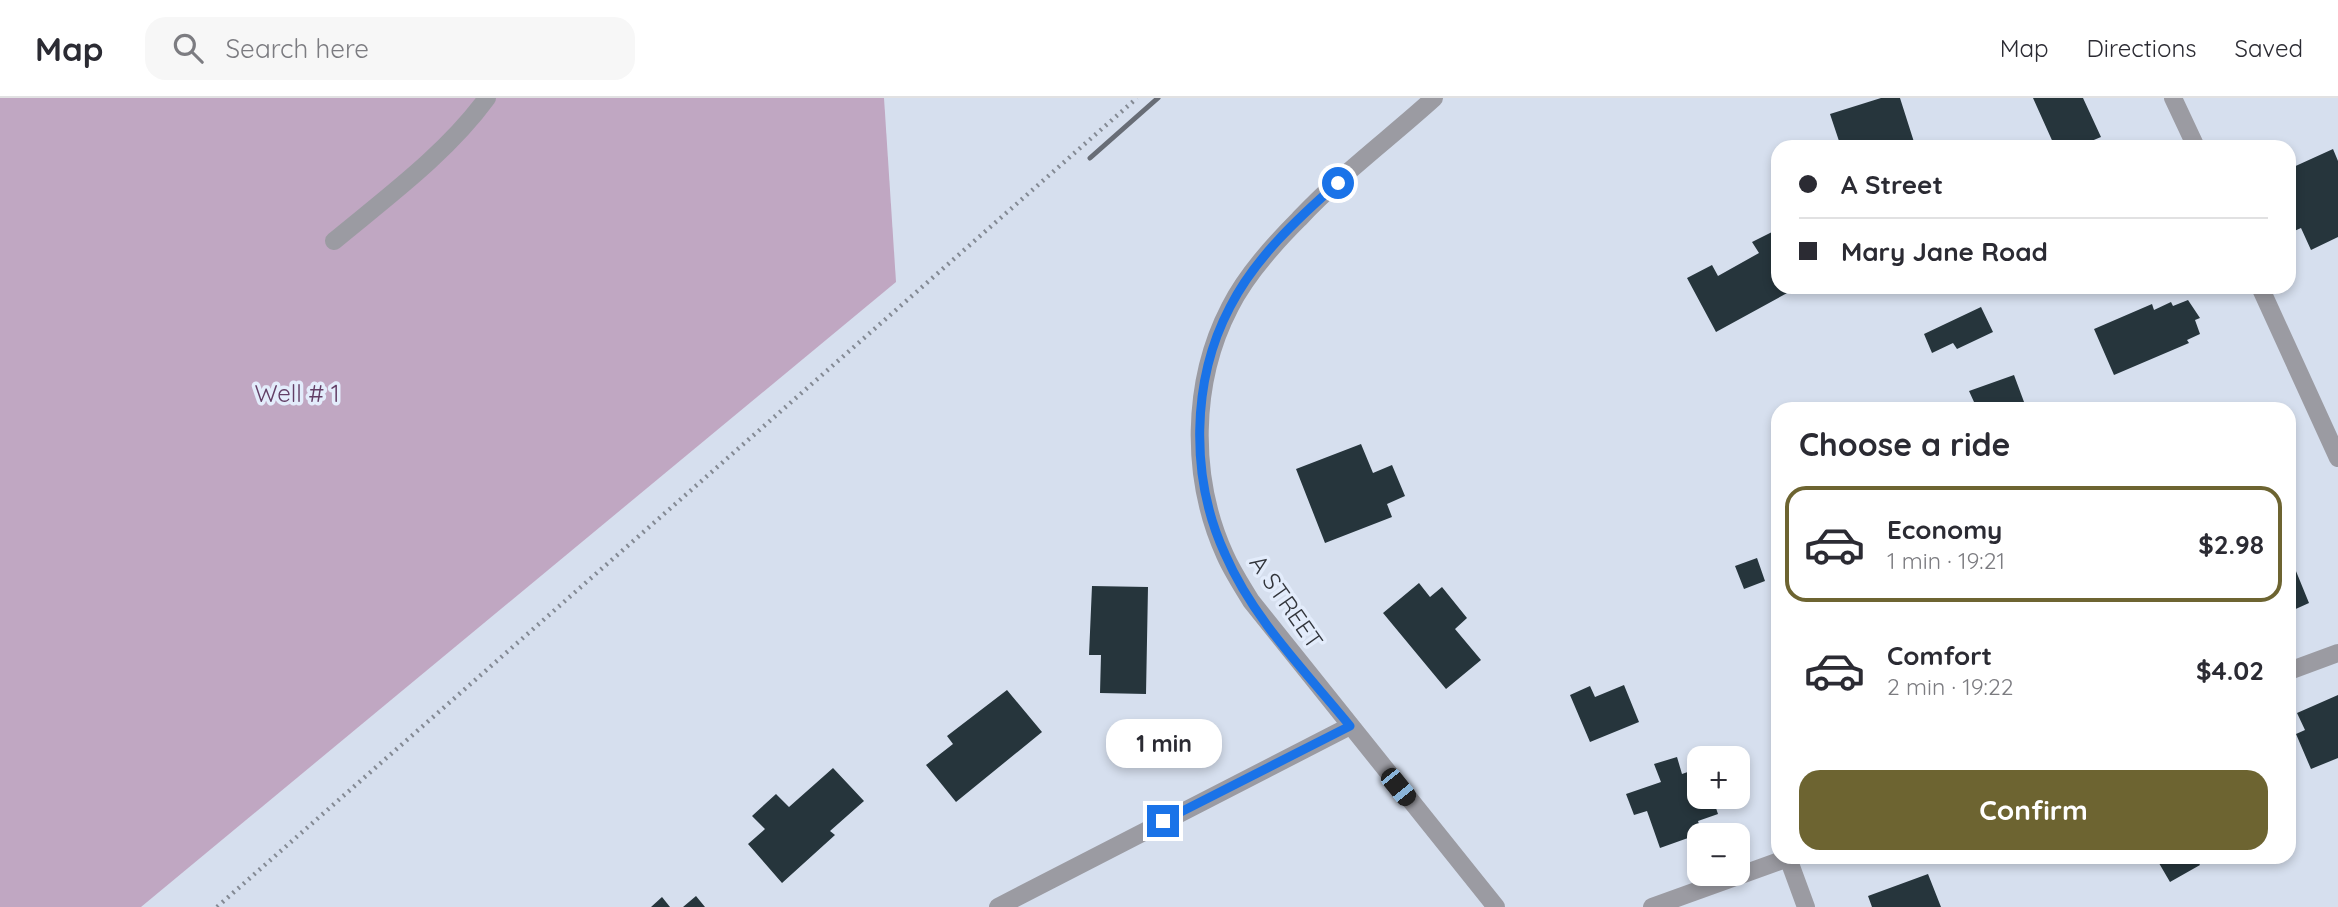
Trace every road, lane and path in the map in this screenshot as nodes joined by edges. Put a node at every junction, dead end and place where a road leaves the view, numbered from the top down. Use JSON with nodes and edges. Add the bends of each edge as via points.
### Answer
{"nodes":[{"id":1,"x":488,"y":98,"type":"edge"},
{"id":2,"x":1137,"y":98,"type":"edge"},
{"id":3,"x":1434,"y":98,"type":"edge"},
{"id":4,"x":2173,"y":98,"type":"edge"},
{"id":5,"x":2193,"y":140,"type":"edge"},
{"id":6,"x":334,"y":241,"type":"dead end"},
{"id":7,"x":2263,"y":294,"type":"edge"},
{"id":8,"x":2338,"y":458,"type":"edge"},
{"id":9,"x":2338,"y":653,"type":"edge"},
{"id":10,"x":2296,"y":668,"type":"edge"},
{"id":11,"x":1350,"y":726,"type":"junction"},
{"id":12,"x":1771,"y":864,"type":"edge"},
{"id":13,"x":1790,"y":864,"type":"edge"},
{"id":14,"x":217,"y":907,"type":"edge"},
{"id":15,"x":998,"y":907,"type":"edge"},
{"id":16,"x":1496,"y":907,"type":"edge"},
{"id":17,"x":1652,"y":907,"type":"edge"},
{"id":18,"x":1806,"y":907,"type":"edge"}],
"edges":[{"from":1,"to":6,"type":"street","via":[[408,179]]},
{"from":2,"to":14,"type":"path"},
{"from":3,"to":11,"type":"street","name":"A STREET","via":[[1300,217],[1264,257],[1230,305],[1209,356],[1200,408],[1209,512],[1225,555],[1258,611]]},
{"from":4,"to":5,"type":"street"},
{"from":7,"to":8,"type":"street"},
{"from":9,"to":10,"type":"street"},
{"from":11,"to":15,"type":"street"},
{"from":11,"to":16,"type":"street","name":"A STREET"},
{"from":12,"to":17,"type":"street"},
{"from":13,"to":18,"type":"street"}]}
